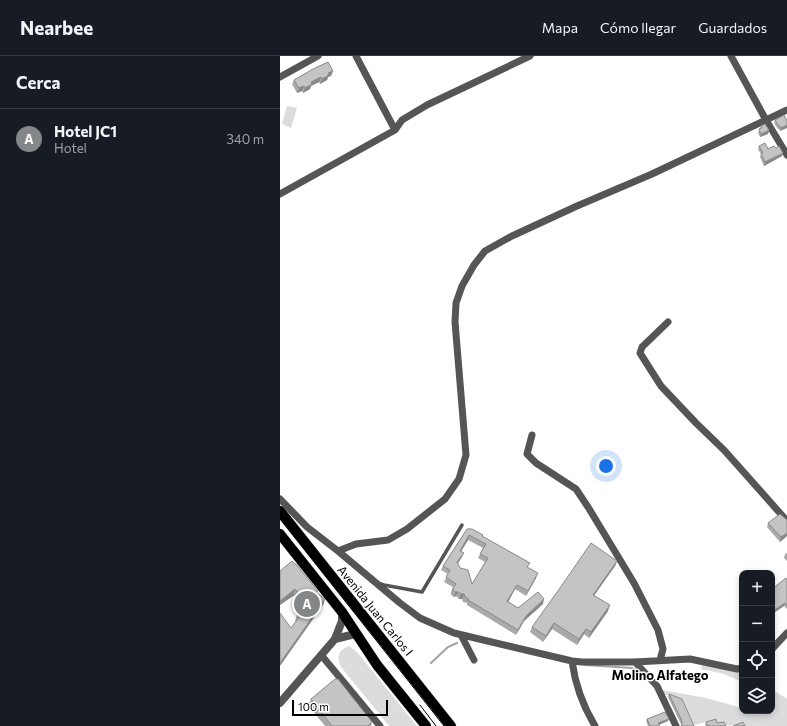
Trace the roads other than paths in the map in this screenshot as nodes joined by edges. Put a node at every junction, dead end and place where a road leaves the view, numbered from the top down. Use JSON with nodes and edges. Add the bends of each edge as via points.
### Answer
{"nodes":[{"id":1,"x":318,"y":56,"type":"edge"},
{"id":2,"x":356,"y":56,"type":"edge"},
{"id":3,"x":530,"y":56,"type":"edge"},
{"id":4,"x":731,"y":56,"type":"edge"},
{"id":5,"x":280,"y":77,"type":"edge"},
{"id":6,"x":787,"y":110,"type":"edge"},
{"id":7,"x":766,"y":120,"type":"junction"},
{"id":8,"x":395,"y":130,"type":"junction"},
{"id":9,"x":787,"y":155,"type":"edge"},
{"id":10,"x":280,"y":194,"type":"edge"},
{"id":11,"x":668,"y":322,"type":"dead end"},
{"id":12,"x":532,"y":435,"type":"dead end"},
{"id":13,"x":280,"y":499,"type":"edge"},
{"id":14,"x":280,"y":511,"type":"edge"},
{"id":15,"x":787,"y":521,"type":"edge"},
{"id":16,"x":462,"y":526,"type":"dead end"},
{"id":17,"x":280,"y":534,"type":"edge"},
{"id":18,"x":280,"y":542,"type":"edge"},
{"id":19,"x":338,"y":551,"type":"junction"},
{"id":20,"x":371,"y":579,"type":"junction"},
{"id":21,"x":344,"y":619,"type":"junction"},
{"id":22,"x":787,"y":633,"type":"edge"},
{"id":23,"x":355,"y":634,"type":"junction"},
{"id":24,"x":461,"y":635,"type":"junction"},
{"id":25,"x":336,"y":639,"type":"junction"},
{"id":26,"x":775,"y":647,"type":"edge"},
{"id":27,"x":322,"y":656,"type":"junction"},
{"id":28,"x":474,"y":660,"type":"dead end"},
{"id":29,"x":660,"y":660,"type":"junction"},
{"id":30,"x":572,"y":661,"type":"junction"},
{"id":31,"x":635,"y":662,"type":"junction"},
{"id":32,"x":739,"y":669,"type":"edge"},
{"id":33,"x":281,"y":698,"type":"edge"},
{"id":34,"x":380,"y":726,"type":"edge"},
{"id":35,"x":426,"y":726,"type":"edge"},
{"id":36,"x":451,"y":726,"type":"edge"},
{"id":37,"x":595,"y":726,"type":"edge"},
{"id":38,"x":676,"y":726,"type":"edge"}],
"edges":[{"from":1,"to":5,"type":"street"},
{"from":2,"to":8,"type":"street"},
{"from":3,"to":8,"type":"street","via":[[427,105],[402,120]]},
{"from":4,"to":7,"type":"street"},
{"from":6,"to":7,"type":"street"},
{"from":7,"to":9,"type":"street"},
{"from":7,"to":19,"type":"street","via":[[512,236],[485,251],[462,286],[456,303],[455,322],[466,455],[459,479],[445,499],[407,529],[388,540],[356,544]]},
{"from":8,"to":10,"type":"street"},
{"from":11,"to":15,"type":"street","via":[[642,347],[640,353],[661,386],[724,450]]},
{"from":12,"to":29,"type":"street","via":[[527,454],[576,489],[634,583],[658,630],[662,649]]},
{"from":13,"to":19,"type":"street","via":[[308,527]]},
{"from":14,"to":36,"type":"main road","name":"Avenida Juan Carlos I"},
{"from":16,"to":20,"type":"lane","via":[[422,592],[384,586]]},
{"from":17,"to":21,"type":"main road"},
{"from":18,"to":21,"type":"street"},
{"from":19,"to":20,"type":"street"},
{"from":20,"to":24,"type":"street","via":[[420,618]]},
{"from":21,"to":23,"type":"main road"},
{"from":21,"to":25,"type":"street"},
{"from":22,"to":26,"type":"street"},
{"from":23,"to":25,"type":"street"},
{"from":23,"to":35,"type":"main road"},
{"from":24,"to":28,"type":"street"},
{"from":24,"to":30,"type":"street"},
{"from":25,"to":27,"type":"street"},
{"from":27,"to":33,"type":"street"},
{"from":27,"to":34,"type":"street"},
{"from":29,"to":31,"type":"street"},
{"from":29,"to":32,"type":"street","via":[[690,659]]},
{"from":30,"to":31,"type":"street"},
{"from":30,"to":37,"type":"street","via":[[579,692]]},
{"from":31,"to":38,"type":"street","via":[[657,686]]}]}
